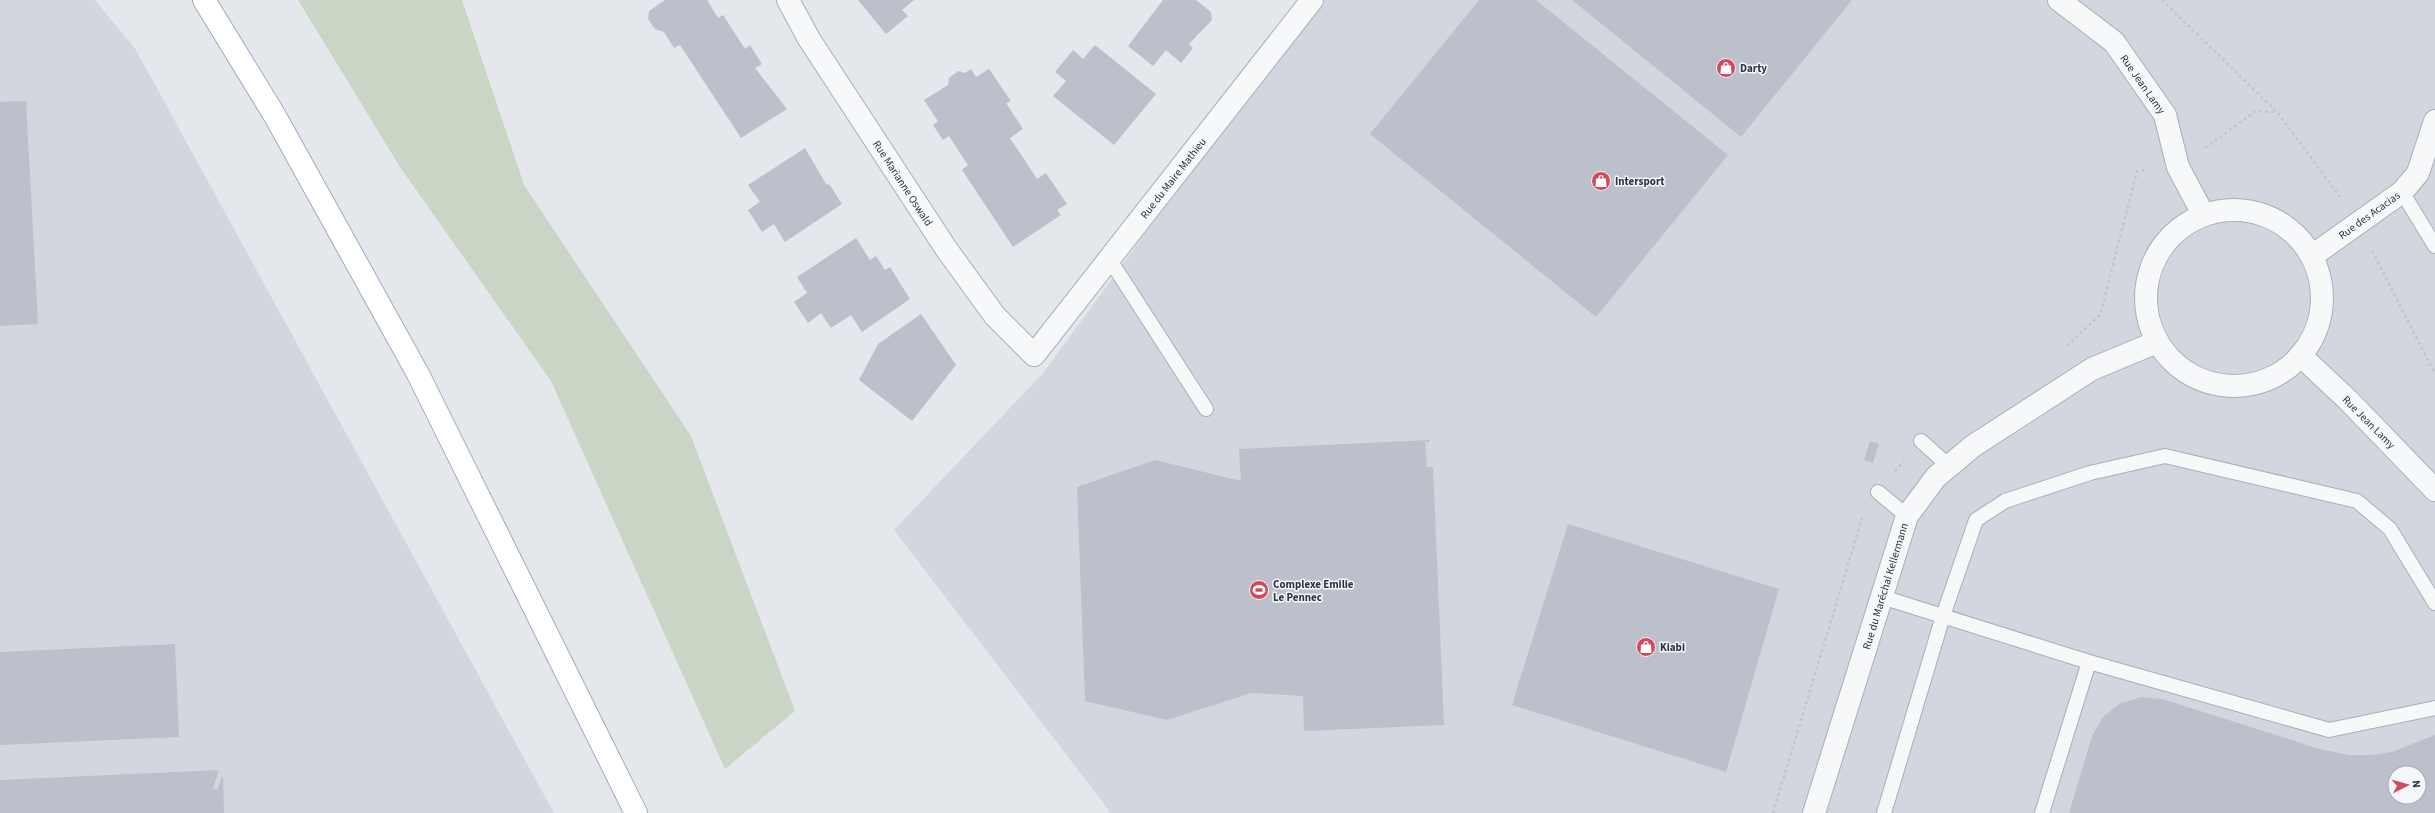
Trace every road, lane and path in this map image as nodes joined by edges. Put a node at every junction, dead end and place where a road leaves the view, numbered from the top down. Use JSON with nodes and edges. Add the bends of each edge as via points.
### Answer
{"nodes":[{"id":1,"x":204,"y":0,"type":"edge"},
{"id":2,"x":788,"y":0,"type":"edge"},
{"id":3,"x":1312,"y":0,"type":"edge"},
{"id":4,"x":2059,"y":0,"type":"edge"},
{"id":5,"x":2162,"y":0,"type":"edge"},
{"id":6,"x":2277,"y":112,"type":"junction"},
{"id":7,"x":2435,"y":121,"type":"edge"},
{"id":8,"x":2178,"y":167,"type":"junction"},
{"id":9,"x":2402,"y":192,"type":"junction"},
{"id":10,"x":2203,"y":214,"type":"junction"},
{"id":11,"x":2358,"y":224,"type":"junction"},
{"id":12,"x":2435,"y":246,"type":"edge"},
{"id":13,"x":2312,"y":256,"type":"junction"},
{"id":14,"x":1110,"y":260,"type":"junction"},
{"id":15,"x":2157,"y":342,"type":"junction"},
{"id":16,"x":2064,"y":350,"type":"dead end"},
{"id":17,"x":1034,"y":355,"type":"joint"},
{"id":18,"x":2301,"y":356,"type":"junction"},
{"id":19,"x":2435,"y":374,"type":"edge"},
{"id":20,"x":1206,"y":409,"type":"dead end"},
{"id":21,"x":1921,"y":441,"type":"joint"},
{"id":22,"x":1948,"y":465,"type":"junction"},
{"id":23,"x":2435,"y":490,"type":"edge"},
{"id":24,"x":1878,"y":492,"type":"junction"},
{"id":25,"x":1908,"y":516,"type":"junction"},
{"id":26,"x":1882,"y":597,"type":"junction"},
{"id":27,"x":2435,"y":602,"type":"edge"},
{"id":28,"x":1944,"y":616,"type":"junction"},
{"id":29,"x":2089,"y":662,"type":"junction"},
{"id":30,"x":2435,"y":708,"type":"edge"},
{"id":31,"x":636,"y":813,"type":"edge"},
{"id":32,"x":1773,"y":813,"type":"edge"},
{"id":33,"x":1814,"y":813,"type":"edge"},
{"id":34,"x":1884,"y":813,"type":"edge"},
{"id":35,"x":2042,"y":813,"type":"edge"}],
"edges":[{"from":1,"to":31,"type":"main road","via":[[275,116],[418,374]]},
{"from":2,"to":17,"type":"street","name":"Rue Marianne Oswald","via":[[809,39],[948,250],[995,316]]},
{"from":3,"to":14,"type":"street","name":"Rue du Maire Mathieu"},
{"from":4,"to":8,"type":"street","name":"Rue Jean Lamy","via":[[2114,42],[2166,115]]},
{"from":5,"to":6,"type":"path"},
{"from":6,"to":8,"type":"path","via":[[2256,111]]},
{"from":6,"to":11,"type":"path","via":[[2318,165]]},
{"from":7,"to":9,"type":"street","name":"Rue des Acacias","via":[[2418,173]]},
{"from":8,"to":10,"type":"street","name":"Rue Jean Lamy"},
{"from":8,"to":16,"type":"path","via":[[2137,171],[2100,315]]},
{"from":9,"to":11,"type":"street","name":"Rue des Acacias"},
{"from":9,"to":12,"type":"lane"},
{"from":10,"to":13,"type":"street","via":[[2236,209],[2270,217],[2295,233]]},
{"from":10,"to":15,"type":"street","via":[[2169,236],[2150,270],[2145,307]]},
{"from":11,"to":13,"type":"street","name":"Rue des Acacias"},
{"from":11,"to":19,"type":"path"},
{"from":13,"to":18,"type":"street","via":[[2322,299],[2317,327]]},
{"from":14,"to":17,"type":"street","name":"Rue du Maire Mathieu"},
{"from":14,"to":20,"type":"lane"},
{"from":15,"to":18,"type":"street","via":[[2184,371],[2220,386],[2253,384],[2280,374]]},
{"from":15,"to":22,"type":"street","name":"Rue du Maréchal Kellermann","via":[[2092,369]]},
{"from":18,"to":23,"type":"street","name":"Rue Jean Lamy","via":[[2348,400]]},
{"from":21,"to":22,"type":"lane"},
{"from":21,"to":24,"type":"path"},
{"from":22,"to":25,"type":"street","name":"Rue du Maréchal Kellermann","via":[[1936,477]]},
{"from":24,"to":25,"type":"lane"},
{"from":24,"to":32,"type":"path","via":[[1866,506]]},
{"from":25,"to":26,"type":"street","name":"Rue du Maréchal Kellermann"},
{"from":26,"to":28,"type":"lane"},
{"from":26,"to":33,"type":"street","name":"Rue du Maréchal Kellermann"},
{"from":27,"to":28,"type":"lane","via":[[2390,529],[2357,501],[2165,456],[2090,473],[2005,501],[1976,520]]},
{"from":28,"to":29,"type":"lane"},
{"from":28,"to":34,"type":"lane"},
{"from":29,"to":30,"type":"lane","via":[[2329,730]]},
{"from":29,"to":35,"type":"lane"}]}
